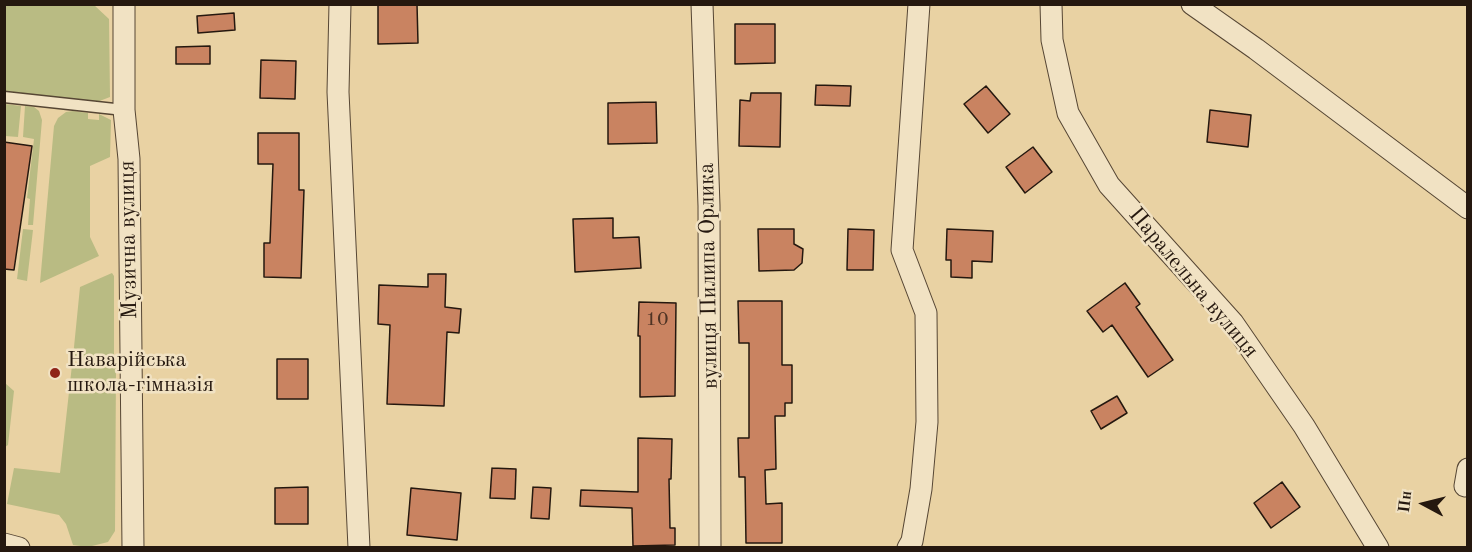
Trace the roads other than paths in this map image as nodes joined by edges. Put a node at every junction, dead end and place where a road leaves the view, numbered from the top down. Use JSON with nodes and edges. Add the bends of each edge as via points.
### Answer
{"nodes":[{"id":1,"x":124,"y":4,"type":"edge"},
{"id":2,"x":340,"y":4,"type":"edge"},
{"id":3,"x":702,"y":4,"type":"edge"},
{"id":4,"x":919,"y":4,"type":"edge"},
{"id":5,"x":1051,"y":4,"type":"edge"},
{"id":6,"x":1192,"y":4,"type":"edge"},
{"id":7,"x":4,"y":97,"type":"edge"},
{"id":8,"x":124,"y":110,"type":"junction"},
{"id":9,"x":1467,"y":208,"type":"edge"},
{"id":10,"x":4,"y":544,"type":"edge"},
{"id":11,"x":19,"y":548,"type":"edge"},
{"id":12,"x":133,"y":548,"type":"edge"},
{"id":13,"x":359,"y":548,"type":"edge"},
{"id":14,"x":710,"y":548,"type":"edge"},
{"id":15,"x":908,"y":548,"type":"edge"},
{"id":16,"x":1378,"y":548,"type":"edge"}],
"edges":[{"from":1,"to":8,"type":"street","name":"Музична вулиця"},
{"from":2,"to":13,"type":"street","via":[[338,92]]},
{"from":3,"to":14,"type":"street","name":"вулиця Пилипа Орлика","via":[[709,206]]},
{"from":4,"to":15,"type":"street","via":[[902,250],[926,313],[927,422],[921,489]]},
{"from":5,"to":16,"type":"street","name":"Паралельна вулиця","via":[[1052,40],[1068,113],[1109,185],[1233,323],[1304,426]]},
{"from":6,"to":9,"type":"street"},
{"from":7,"to":8,"type":"lane"},
{"from":8,"to":12,"type":"street","name":"Музична вулиця","via":[[129,159]]},
{"from":10,"to":11,"type":"street"}]}
